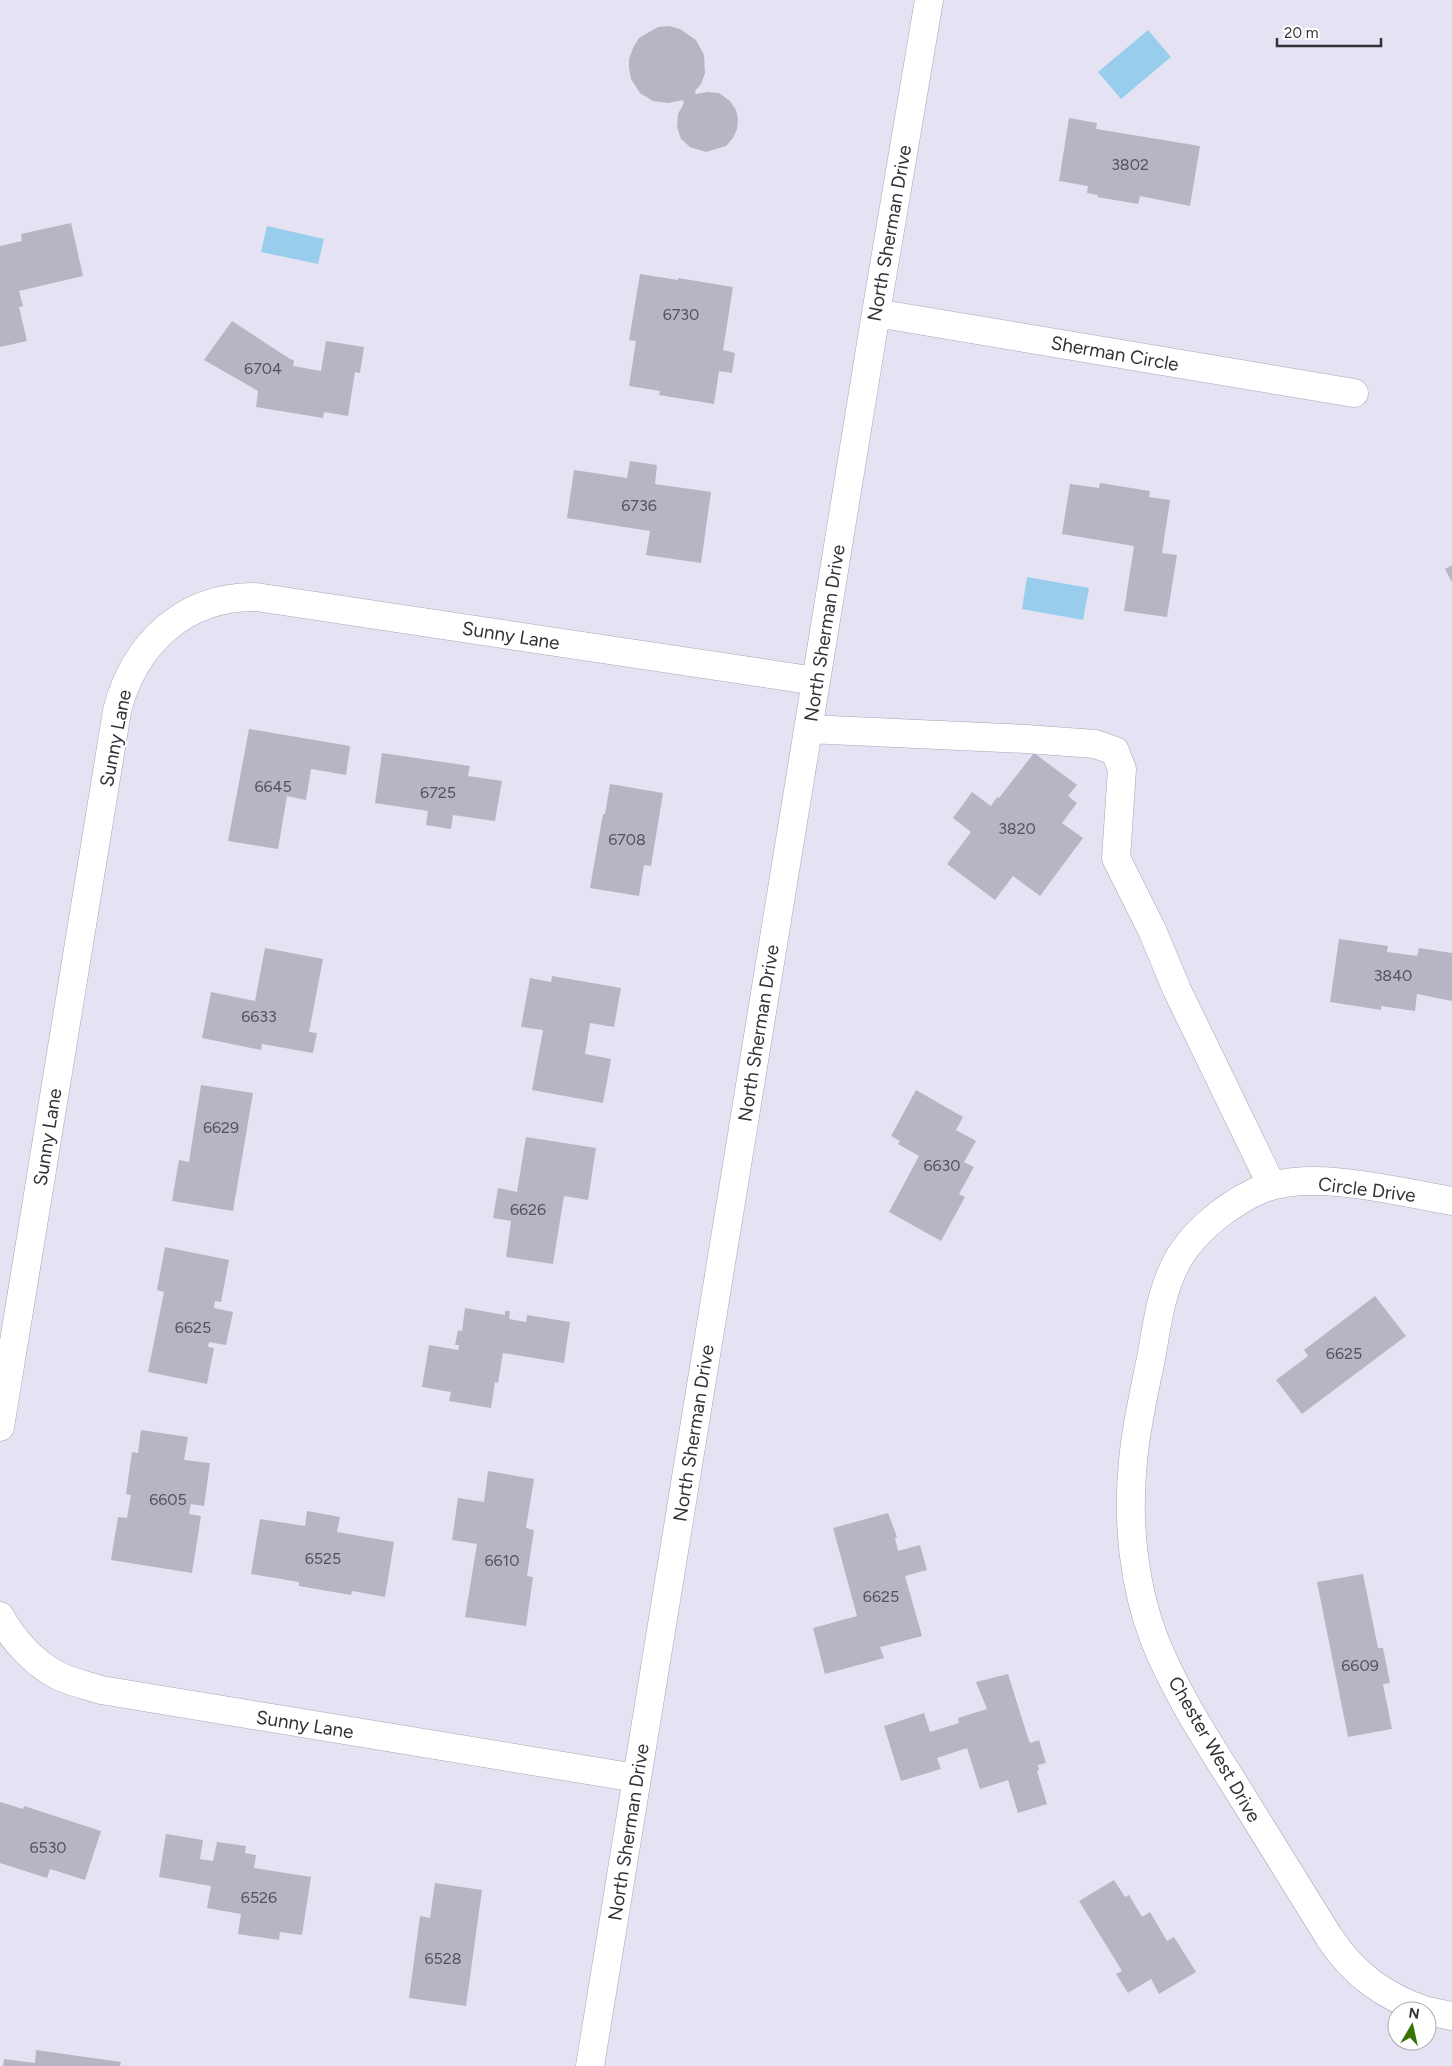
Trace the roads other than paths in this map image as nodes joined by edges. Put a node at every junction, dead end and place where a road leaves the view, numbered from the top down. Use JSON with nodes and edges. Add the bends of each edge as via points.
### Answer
{"nodes":[{"id":1,"x":929,"y":0,"type":"edge"},
{"id":2,"x":876,"y":313,"type":"junction"},
{"id":3,"x":1354,"y":393,"type":"dead end"},
{"id":4,"x":816,"y":681,"type":"junction"},
{"id":5,"x":808,"y":729,"type":"junction"},
{"id":6,"x":1272,"y":1186,"type":"junction"},
{"id":7,"x":1452,"y":1201,"type":"edge"},
{"id":8,"x":1228,"y":1208,"type":"joint"},
{"id":9,"x":0,"y":1427,"type":"edge"},
{"id":10,"x":0,"y":1616,"type":"edge"},
{"id":11,"x":636,"y":1778,"type":"junction"},
{"id":12,"x":1400,"y":2001,"type":"edge"},
{"id":13,"x":1437,"y":2013,"type":"edge"},
{"id":14,"x":1452,"y":2016,"type":"edge"},
{"id":15,"x":590,"y":2066,"type":"edge"}],
"edges":[{"from":1,"to":2,"type":"street","name":"North Sherman Drive"},
{"from":2,"to":3,"type":"street","name":"Sherman Circle"},
{"from":2,"to":4,"type":"street","name":"North Sherman Drive"},
{"from":4,"to":5,"type":"street","name":"North Sherman Drive"},
{"from":4,"to":9,"type":"street","name":"Sunny Lane","via":[[256,597],[224,600],[192,610],[159,635],[133,666],[117,711]]},
{"from":5,"to":6,"type":"street","via":[[1026,738],[1095,744],[1115,751],[1122,770],[1116,858]]},
{"from":5,"to":11,"type":"street","name":"North Sherman Drive"},
{"from":6,"to":7,"type":"street","name":"Circle Drive","via":[[1332,1181]]},
{"from":6,"to":8,"type":"street","name":"Circle Drive"},
{"from":8,"to":12,"type":"street","name":"Chester West Drive","via":[[1184,1251],[1172,1273],[1160,1310],[1132,1468],[1132,1525],[1141,1591],[1155,1640],[1182,1701],[1329,1937],[1346,1961],[1367,1981]]},
{"from":10,"to":11,"type":"street","name":"Sunny Lane","via":[[8,1632],[49,1670],[101,1690]]},
{"from":11,"to":15,"type":"street","name":"North Sherman Drive"},
{"from":13,"to":14,"type":"street","name":"Chester West Drive"}]}
